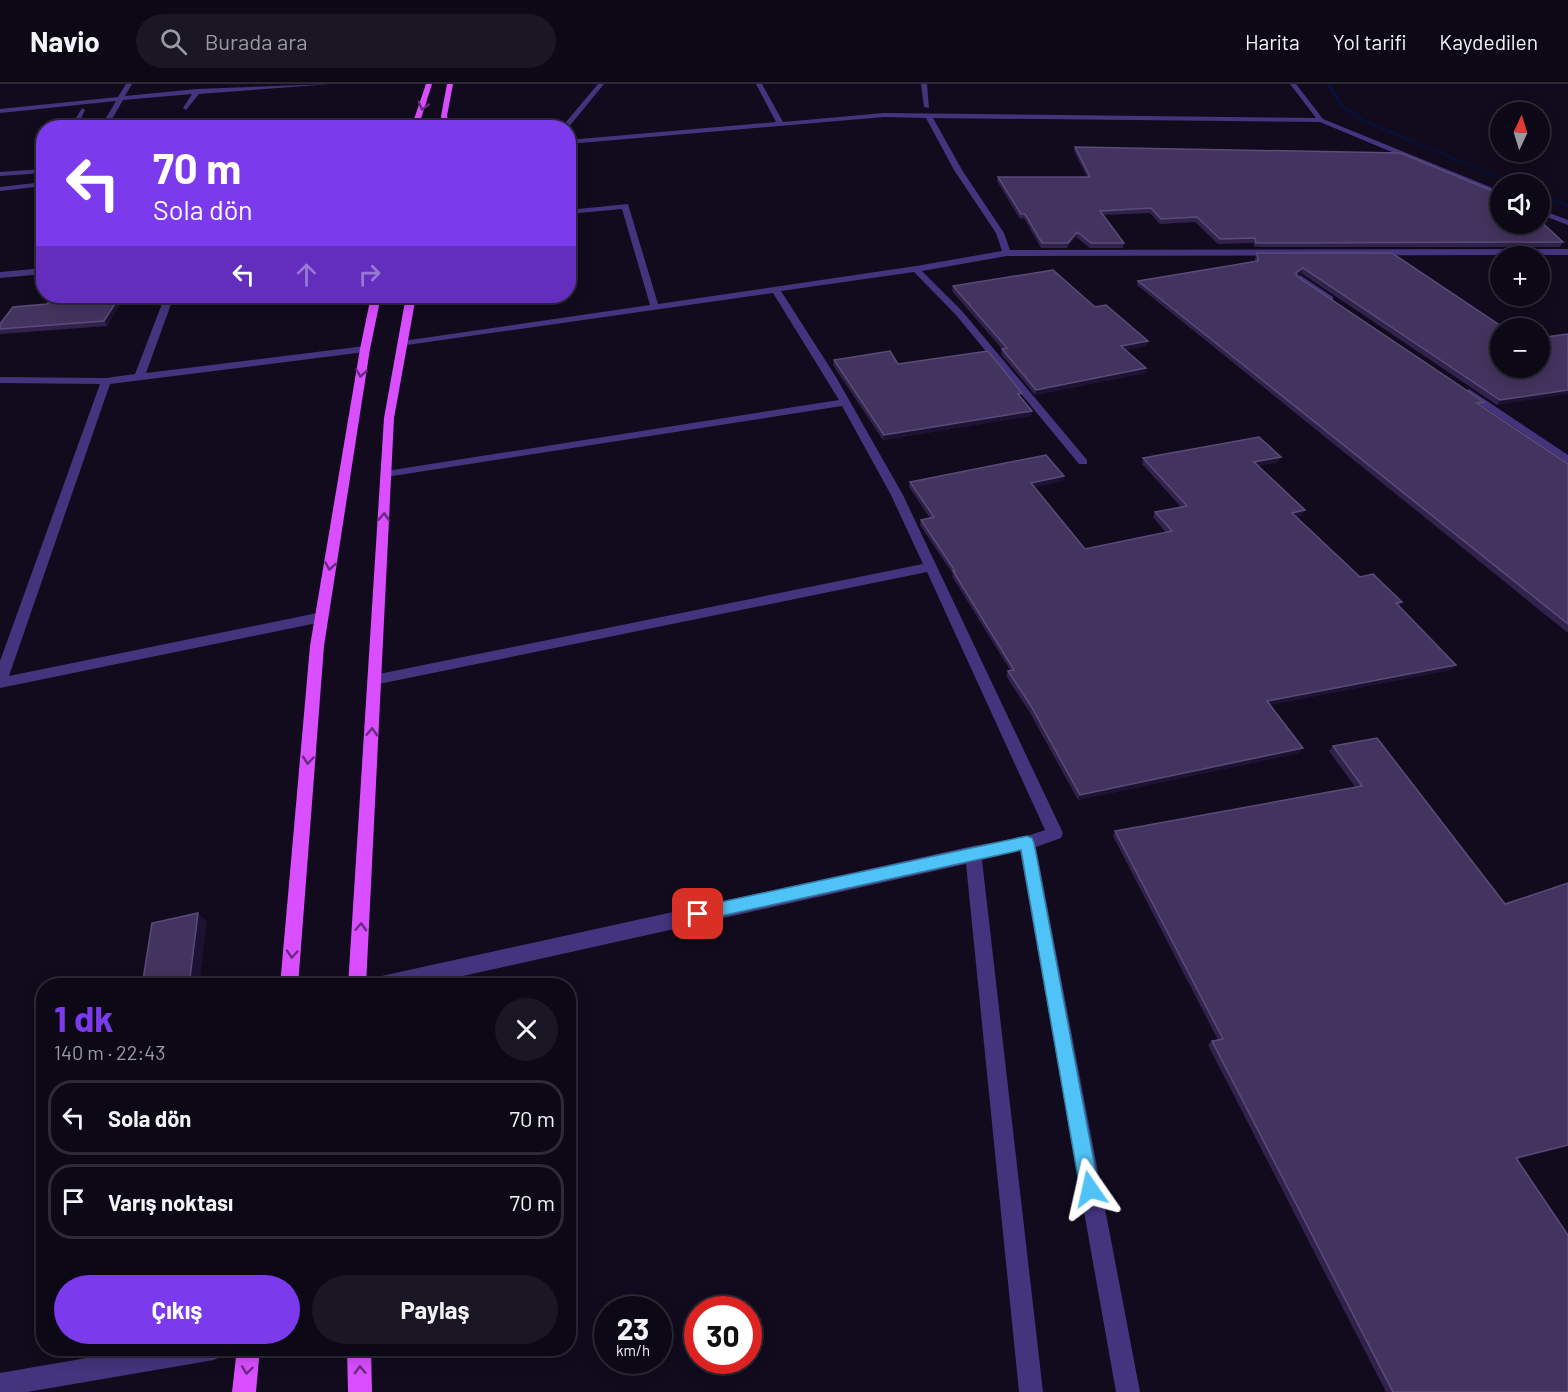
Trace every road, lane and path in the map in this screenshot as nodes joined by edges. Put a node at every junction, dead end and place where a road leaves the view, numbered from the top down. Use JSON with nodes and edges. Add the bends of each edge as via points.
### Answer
{"nodes":[{"id":1,"x":129,"y":84,"type":"edge"},
{"id":2,"x":178,"y":84,"type":"edge"},
{"id":3,"x":328,"y":84,"type":"edge"},
{"id":4,"x":429,"y":84,"type":"edge"},
{"id":5,"x":450,"y":84,"type":"edge"},
{"id":6,"x":601,"y":84,"type":"edge"},
{"id":7,"x":759,"y":84,"type":"edge"},
{"id":8,"x":924,"y":84,"type":"edge"},
{"id":9,"x":1293,"y":84,"type":"edge"},
{"id":10,"x":266,"y":86,"type":"edge"},
{"id":11,"x":197,"y":91,"type":"junction"},
{"id":12,"x":175,"y":93,"type":"junction"},
{"id":13,"x":119,"y":100,"type":"junction"},
{"id":14,"x":186,"y":108,"type":"dead end"},
{"id":15,"x":0,"y":111,"type":"edge"},
{"id":16,"x":928,"y":111,"type":"junction"},
{"id":17,"x":1314,"y":111,"type":"junction"},
{"id":18,"x":822,"y":112,"type":"dead end"},
{"id":19,"x":774,"y":114,"type":"junction"},
{"id":20,"x":786,"y":114,"type":"dead end"},
{"id":21,"x":763,"y":116,"type":"dead end"},
{"id":22,"x":0,"y":118,"type":"edge"},
{"id":23,"x":77,"y":120,"type":"edge"},
{"id":24,"x":108,"y":120,"type":"edge"},
{"id":25,"x":418,"y":120,"type":"edge"},
{"id":26,"x":445,"y":120,"type":"edge"},
{"id":27,"x":571,"y":120,"type":"edge"},
{"id":28,"x":1321,"y":120,"type":"junction"},
{"id":29,"x":780,"y":123,"type":"junction"},
{"id":30,"x":576,"y":141,"type":"edge"},
{"id":31,"x":36,"y":172,"type":"edge"},
{"id":32,"x":0,"y":174,"type":"edge"},
{"id":33,"x":36,"y":185,"type":"edge"},
{"id":34,"x":0,"y":189,"type":"edge"},
{"id":35,"x":1490,"y":190,"type":"edge"},
{"id":36,"x":576,"y":211,"type":"edge"},
{"id":37,"x":1550,"y":216,"type":"edge"},
{"id":38,"x":1568,"y":223,"type":"edge"},
{"id":39,"x":1568,"y":252,"type":"edge"},
{"id":40,"x":1007,"y":254,"type":"junction"},
{"id":41,"x":916,"y":269,"type":"junction"},
{"id":42,"x":36,"y":272,"type":"edge"},
{"id":43,"x":0,"y":275,"type":"edge"},
{"id":44,"x":1300,"y":278,"type":"edge"},
{"id":45,"x":775,"y":289,"type":"junction"},
{"id":46,"x":166,"y":303,"type":"edge"},
{"id":47,"x":375,"y":303,"type":"edge"},
{"id":48,"x":410,"y":303,"type":"edge"},
{"id":49,"x":1339,"y":304,"type":"edge"},
{"id":50,"x":656,"y":308,"type":"junction"},
{"id":51,"x":403,"y":344,"type":"junction"},
{"id":52,"x":365,"y":349,"type":"junction"},
{"id":53,"x":139,"y":377,"type":"junction"},
{"id":54,"x":0,"y":380,"type":"edge"},
{"id":55,"x":106,"y":381,"type":"junction"},
{"id":56,"x":1455,"y":383,"type":"edge"},
{"id":57,"x":845,"y":402,"type":"junction"},
{"id":58,"x":1568,"y":460,"type":"edge"},
{"id":59,"x":1083,"y":462,"type":"dead end"},
{"id":60,"x":386,"y":474,"type":"junction"},
{"id":61,"x":930,"y":567,"type":"junction"},
{"id":62,"x":322,"y":617,"type":"junction"},
{"id":63,"x":374,"y":680,"type":"junction"},
{"id":64,"x":0,"y":682,"type":"edge"},
{"id":65,"x":1027,"y":843,"type":"junction"},
{"id":66,"x":973,"y":853,"type":"junction"},
{"id":67,"x":291,"y":978,"type":"edge"},
{"id":68,"x":357,"y":978,"type":"edge"},
{"id":69,"x":413,"y":978,"type":"edge"},
{"id":70,"x":168,"y":1356,"type":"edge"},
{"id":71,"x":248,"y":1356,"type":"edge"},
{"id":72,"x":359,"y":1356,"type":"edge"},
{"id":73,"x":0,"y":1385,"type":"edge"},
{"id":74,"x":244,"y":1392,"type":"edge"},
{"id":75,"x":360,"y":1392,"type":"edge"},
{"id":76,"x":1031,"y":1392,"type":"edge"},
{"id":77,"x":1128,"y":1392,"type":"edge"}],
"edges":[{"from":1,"to":13,"type":"street"},
{"from":2,"to":12,"type":"street"},
{"from":3,"to":10,"type":"street"},
{"from":4,"to":25,"type":"main road","one_way":true},
{"from":5,"to":26,"type":"main road"},
{"from":6,"to":27,"type":"street"},
{"from":7,"to":19,"type":"street"},
{"from":8,"to":16,"type":"street"},
{"from":9,"to":17,"type":"street"},
{"from":10,"to":11,"type":"street"},
{"from":11,"to":12,"type":"street"},
{"from":11,"to":14,"type":"street"},
{"from":12,"to":13,"type":"street"},
{"from":13,"to":15,"type":"street"},
{"from":13,"to":24,"type":"street"},
{"from":16,"to":17,"type":"street"},
{"from":16,"to":18,"type":"street"},
{"from":16,"to":28,"type":"street"},
{"from":16,"to":29,"type":"street"},
{"from":16,"to":40,"type":"street","via":[[958,170],[1000,233]]},
{"from":17,"to":28,"type":"street"},
{"from":19,"to":20,"type":"street"},
{"from":19,"to":21,"type":"street"},
{"from":19,"to":29,"type":"street"},
{"from":22,"to":23,"type":"street","via":[[82,110]]},
{"from":28,"to":35,"type":"street"},
{"from":29,"to":30,"type":"street"},
{"from":31,"to":32,"type":"street"},
{"from":33,"to":34,"type":"street"},
{"from":36,"to":50,"type":"street","via":[[625,206]]},
{"from":37,"to":38,"type":"street"},
{"from":39,"to":40,"type":"street"},
{"from":40,"to":41,"type":"street"},
{"from":41,"to":45,"type":"street"},
{"from":41,"to":59,"type":"street","via":[[959,313]]},
{"from":42,"to":43,"type":"street"},
{"from":44,"to":49,"type":"street"},
{"from":45,"to":50,"type":"street"},
{"from":45,"to":57,"type":"street"},
{"from":46,"to":53,"type":"street"},
{"from":47,"to":52,"type":"main road"},
{"from":48,"to":51,"type":"main road"},
{"from":50,"to":51,"type":"street"},
{"from":51,"to":60,"type":"main road","via":[[389,418]]},
{"from":52,"to":53,"type":"street"},
{"from":52,"to":62,"type":"main road","one_way":true},
{"from":53,"to":55,"type":"street"},
{"from":54,"to":55,"type":"street"},
{"from":55,"to":64,"type":"street"},
{"from":56,"to":58,"type":"street"},
{"from":57,"to":60,"type":"street"},
{"from":57,"to":61,"type":"street","via":[[897,495]]},
{"from":63,"to":60,"type":"main road","one_way":true},
{"from":61,"to":63,"type":"street"},
{"from":61,"to":65,"type":"street","via":[[1055,833]]},
{"from":62,"to":64,"type":"street"},
{"from":62,"to":67,"type":"main road","one_way":true},
{"from":68,"to":63,"type":"main road","one_way":true},
{"from":65,"to":66,"type":"street"},
{"from":65,"to":77,"type":"street"},
{"from":66,"to":69,"type":"street"},
{"from":66,"to":76,"type":"street"},
{"from":70,"to":73,"type":"street"},
{"from":71,"to":74,"type":"main road","one_way":true},
{"from":75,"to":72,"type":"main road","one_way":true}]}
